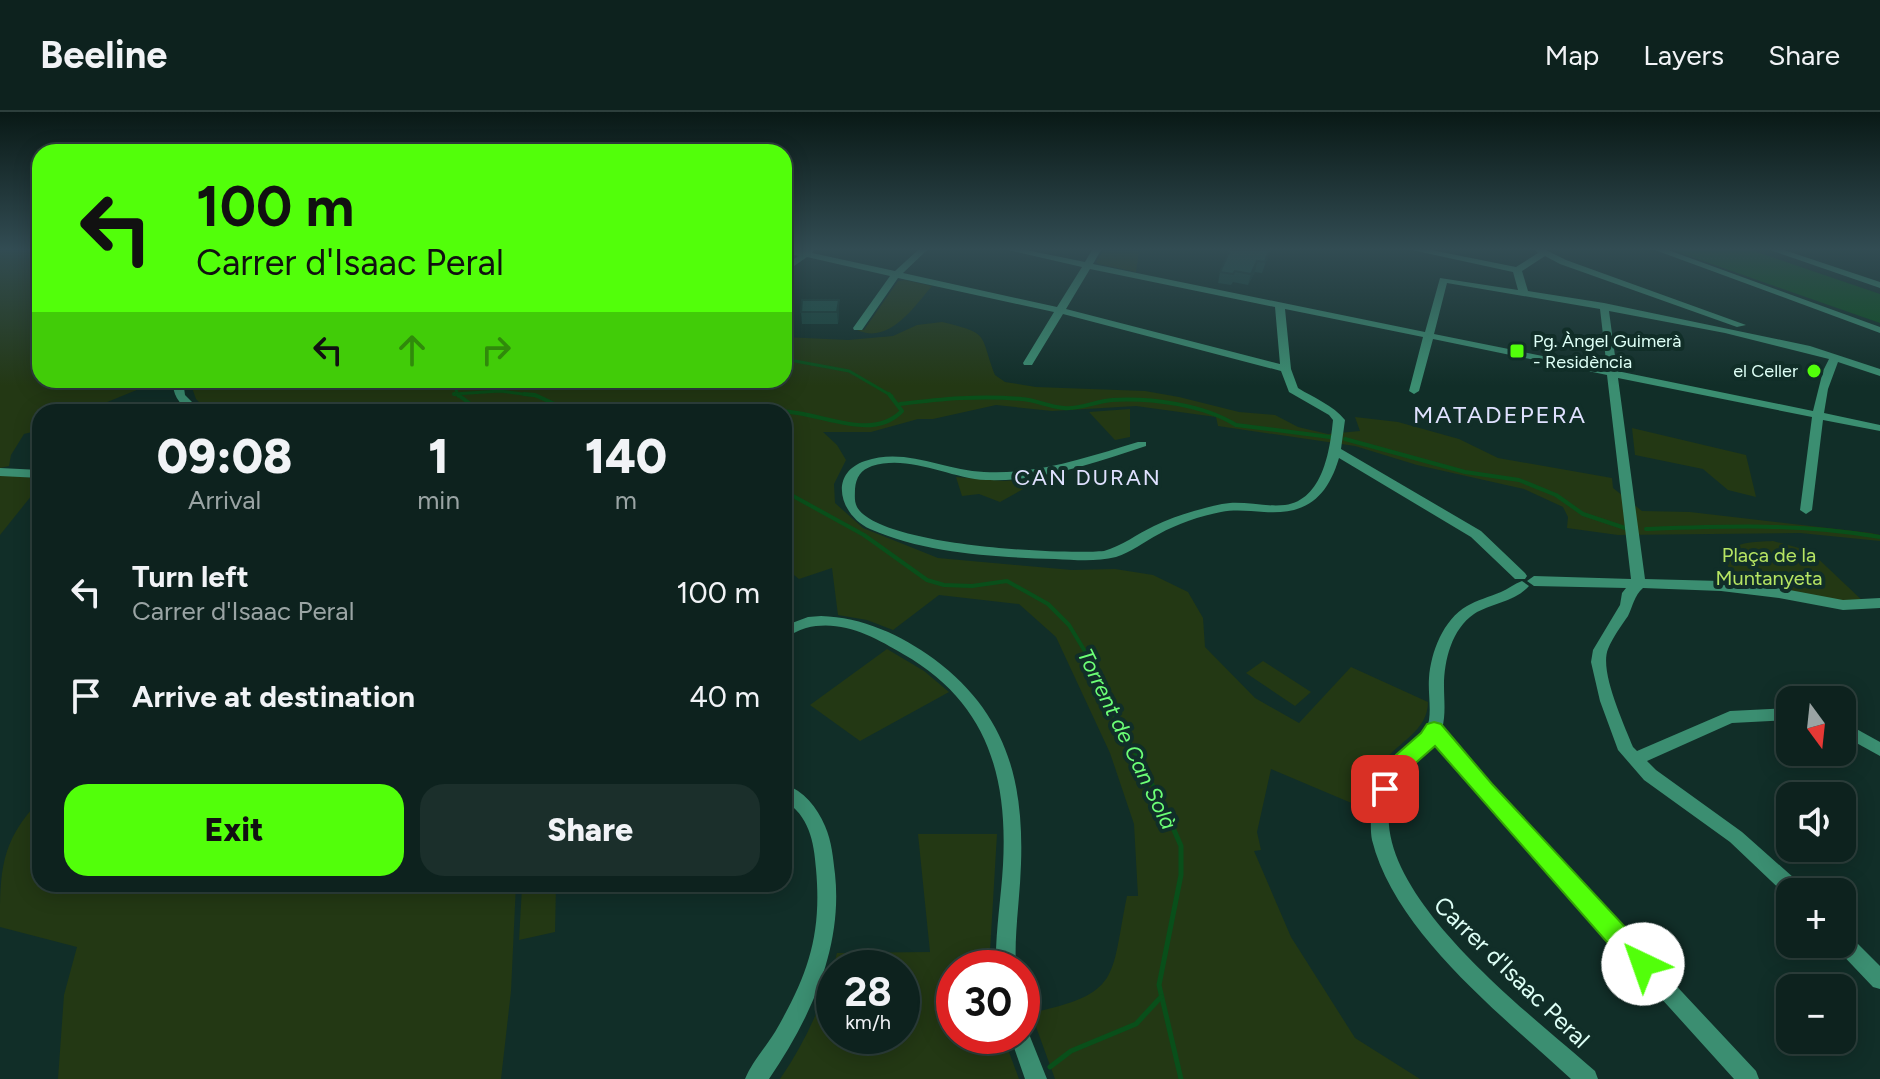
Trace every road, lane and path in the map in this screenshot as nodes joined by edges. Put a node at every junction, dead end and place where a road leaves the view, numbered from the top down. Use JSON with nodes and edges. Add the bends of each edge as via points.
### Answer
{"nodes":[{"id":1,"x":881,"y":295,"type":"edge"},
{"id":2,"x":985,"y":295,"type":"edge"},
{"id":3,"x":1069,"y":295,"type":"edge"},
{"id":4,"x":1228,"y":295,"type":"edge"},
{"id":5,"x":1439,"y":295,"type":"edge"},
{"id":6,"x":1537,"y":295,"type":"edge"},
{"id":7,"x":1655,"y":295,"type":"edge"},
{"id":8,"x":1784,"y":295,"type":"edge"},
{"id":9,"x":1280,"y":306,"type":"junction"},
{"id":10,"x":1604,"y":306,"type":"junction"},
{"id":11,"x":1059,"y":311,"type":"junction"},
{"id":12,"x":858,"y":328,"type":"dead end"},
{"id":13,"x":1743,"y":329,"type":"junction"},
{"id":14,"x":1880,"y":330,"type":"edge"},
{"id":15,"x":1427,"y":335,"type":"junction"},
{"id":16,"x":1835,"y":357,"type":"junction"},
{"id":17,"x":1028,"y":363,"type":"dead end"},
{"id":18,"x":1286,"y":369,"type":"junction"},
{"id":19,"x":1613,"y":373,"type":"junction"},
{"id":20,"x":1880,"y":373,"type":"edge"},
{"id":21,"x":1414,"y":391,"type":"dead end"},
{"id":22,"x":1819,"y":415,"type":"junction"},
{"id":23,"x":1880,"y":428,"type":"edge"},
{"id":24,"x":1142,"y":444,"type":"dead end"},
{"id":25,"x":1337,"y":452,"type":"junction"},
{"id":26,"x":0,"y":472,"type":"edge"},
{"id":27,"x":32,"y":474,"type":"edge"},
{"id":28,"x":1806,"y":510,"type":"dead end"},
{"id":29,"x":1525,"y":581,"type":"junction"},
{"id":30,"x":1639,"y":584,"type":"junction"},
{"id":31,"x":1880,"y":603,"type":"edge"},
{"id":32,"x":792,"y":629,"type":"edge"},
{"id":33,"x":1776,"y":715,"type":"edge"},
{"id":34,"x":1434,"y":730,"type":"junction"},
{"id":35,"x":1856,"y":735,"type":"edge"},
{"id":36,"x":1880,"y":750,"type":"edge"},
{"id":37,"x":1635,"y":759,"type":"junction"},
{"id":38,"x":792,"y":796,"type":"edge"},
{"id":39,"x":1782,"y":878,"type":"edge"},
{"id":40,"x":1006,"y":950,"type":"edge"},
{"id":41,"x":1856,"y":955,"type":"edge"},
{"id":42,"x":1880,"y":980,"type":"edge"},
{"id":43,"x":1027,"y":1054,"type":"edge"},
{"id":44,"x":756,"y":1079,"type":"edge"},
{"id":45,"x":1036,"y":1079,"type":"edge"},
{"id":46,"x":1587,"y":1079,"type":"edge"},
{"id":47,"x":1748,"y":1079,"type":"edge"}],
"edges":[{"from":1,"to":12,"type":"street"},
{"from":2,"to":11,"type":"street"},
{"from":3,"to":11,"type":"street"},
{"from":4,"to":9,"type":"street"},
{"from":5,"to":15,"type":"street"},
{"from":6,"to":10,"type":"street"},
{"from":7,"to":13,"type":"street"},
{"from":8,"to":14,"type":"street"},
{"from":9,"to":15,"type":"street"},
{"from":9,"to":18,"type":"street"},
{"from":10,"to":13,"type":"street"},
{"from":10,"to":19,"type":"street"},
{"from":11,"to":17,"type":"street"},
{"from":11,"to":18,"type":"street"},
{"from":13,"to":16,"type":"street"},
{"from":15,"to":19,"type":"street"},
{"from":15,"to":21,"type":"street"},
{"from":16,"to":20,"type":"street"},
{"from":16,"to":22,"type":"street"},
{"from":18,"to":25,"type":"street","via":[[1296,394],[1339,420]]},
{"from":19,"to":22,"type":"street"},
{"from":19,"to":30,"type":"street"},
{"from":22,"to":23,"type":"street"},
{"from":22,"to":28,"type":"street"},
{"from":24,"to":25,"type":"street","via":[[1060,469],[1014,476],[885,460],[853,474],[850,504],[870,523],[938,545],[1103,556],[1160,528],[1221,508],[1306,502]]},
{"from":25,"to":29,"type":"street","via":[[1476,534]]},
{"from":26,"to":27,"type":"street"},
{"from":29,"to":30,"type":"street"},
{"from":29,"to":34,"type":"street","via":[[1510,596],[1472,609],[1449,633],[1437,677]]},
{"from":30,"to":31,"type":"street","via":[[1751,589],[1843,605]]},
{"from":30,"to":37,"type":"street","via":[[1629,593],[1598,662],[1620,734]]},
{"from":32,"to":40,"type":"street","via":[[831,621],[864,627],[940,669],[974,704],[994,736],[1011,799]]},
{"from":33,"to":37,"type":"street","via":[[1730,717]]},
{"from":34,"to":46,"type":"street","name":"Carrer d'Isaac Peral","via":[[1392,775],[1379,806],[1392,872],[1430,930]]},
{"from":34,"to":47,"type":"street"},
{"from":35,"to":36,"type":"street"},
{"from":37,"to":39,"type":"street"},
{"from":38,"to":44,"type":"street","via":[[816,823],[824,850],[828,914],[790,1027]]},
{"from":41,"to":42,"type":"street"},
{"from":43,"to":45,"type":"street"}]}
